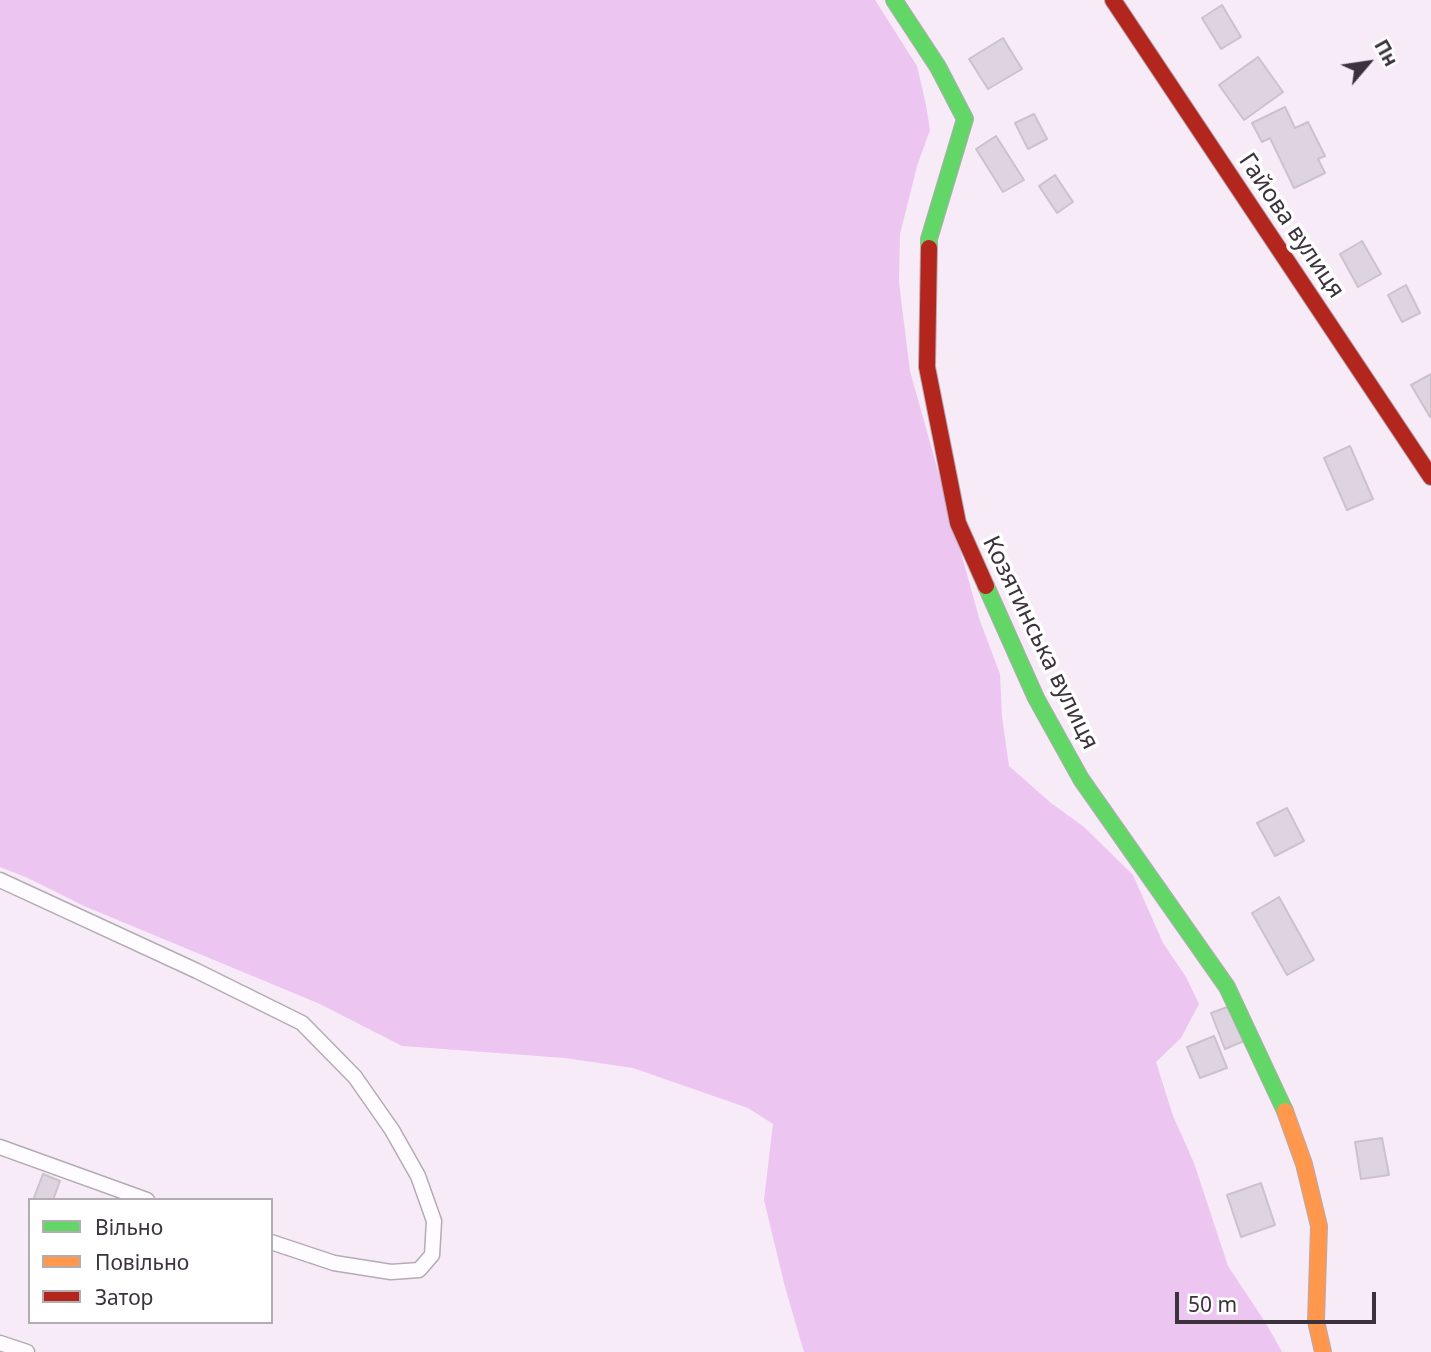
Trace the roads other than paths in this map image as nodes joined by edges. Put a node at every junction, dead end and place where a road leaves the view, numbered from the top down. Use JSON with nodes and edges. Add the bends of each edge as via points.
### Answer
{"nodes":[{"id":1,"x":894,"y":0,"type":"edge"},
{"id":2,"x":1112,"y":0,"type":"edge"},
{"id":3,"x":1431,"y":477,"type":"edge"},
{"id":4,"x":0,"y":880,"type":"edge"},
{"id":5,"x":0,"y":1147,"type":"edge"},
{"id":6,"x":141,"y":1198,"type":"edge"},
{"id":7,"x":273,"y":1243,"type":"edge"},
{"id":8,"x":0,"y":1343,"type":"edge"},
{"id":9,"x":27,"y":1352,"type":"edge"},
{"id":10,"x":1323,"y":1352,"type":"edge"}],
"edges":[{"from":1,"to":10,"type":"street","name":"Козятинська вулиця","via":[[965,120],[929,239],[928,367],[958,523],[1036,698],[1081,779],[1227,987],[1280,1098],[1304,1164],[1319,1226],[1316,1321]]},
{"from":2,"to":3,"type":"street","name":"Гайова вулиця"},
{"from":4,"to":7,"type":"lane","via":[[302,1023],[355,1077],[418,1176],[434,1221],[432,1255],[419,1270],[391,1272],[334,1263]]},
{"from":5,"to":6,"type":"lane"},
{"from":8,"to":9,"type":"lane"}]}
